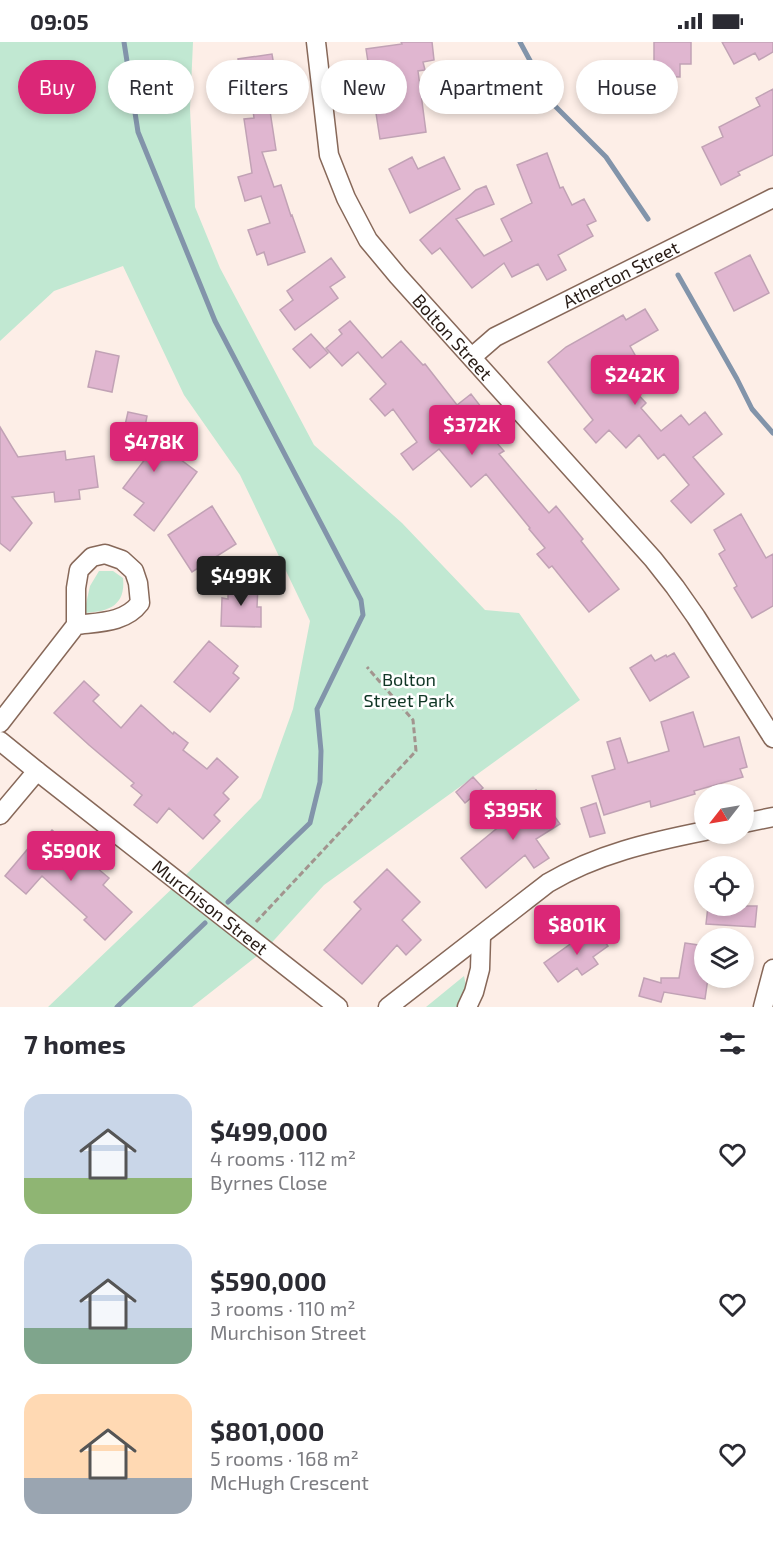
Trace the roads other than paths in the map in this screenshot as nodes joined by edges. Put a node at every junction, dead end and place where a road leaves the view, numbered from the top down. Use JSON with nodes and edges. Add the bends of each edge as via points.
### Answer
{"nodes":[{"id":1,"x":316,"y":42,"type":"edge"},
{"id":2,"x":773,"y":198,"type":"edge"},
{"id":3,"x":472,"y":357,"type":"junction"},
{"id":4,"x":76,"y":625,"type":"dead end"},
{"id":5,"x":0,"y":723,"type":"edge"},
{"id":6,"x":773,"y":738,"type":"edge"},
{"id":7,"x":0,"y":741,"type":"edge"},
{"id":8,"x":37,"y":771,"type":"junction"},
{"id":9,"x":0,"y":814,"type":"edge"},
{"id":10,"x":773,"y":817,"type":"edge"},
{"id":11,"x":754,"y":821,"type":"edge"},
{"id":12,"x":694,"y":833,"type":"edge"},
{"id":13,"x":481,"y":936,"type":"junction"},
{"id":14,"x":773,"y":969,"type":"edge"},
{"id":15,"x":338,"y":1007,"type":"edge"},
{"id":16,"x":388,"y":1007,"type":"edge"},
{"id":17,"x":467,"y":1007,"type":"edge"},
{"id":18,"x":763,"y":1007,"type":"edge"}],
"edges":[{"from":1,"to":3,"type":"street","name":"Bolton Street","via":[[328,155],[346,198],[368,240]]},
{"from":2,"to":3,"type":"street","name":"Atherton Street","via":[[495,337]]},
{"from":3,"to":6,"type":"street","name":"Bolton Street","via":[[675,587]]},
{"from":4,"to":5,"type":"street"},
{"from":7,"to":8,"type":"street","name":"Murchison Street"},
{"from":8,"to":9,"type":"street"},
{"from":8,"to":15,"type":"street","name":"Murchison Street"},
{"from":10,"to":11,"type":"street"},
{"from":12,"to":13,"type":"street","via":[[609,854],[571,870]]},
{"from":13,"to":16,"type":"street"},
{"from":13,"to":17,"type":"street","via":[[480,969]]},
{"from":14,"to":18,"type":"street"}]}
